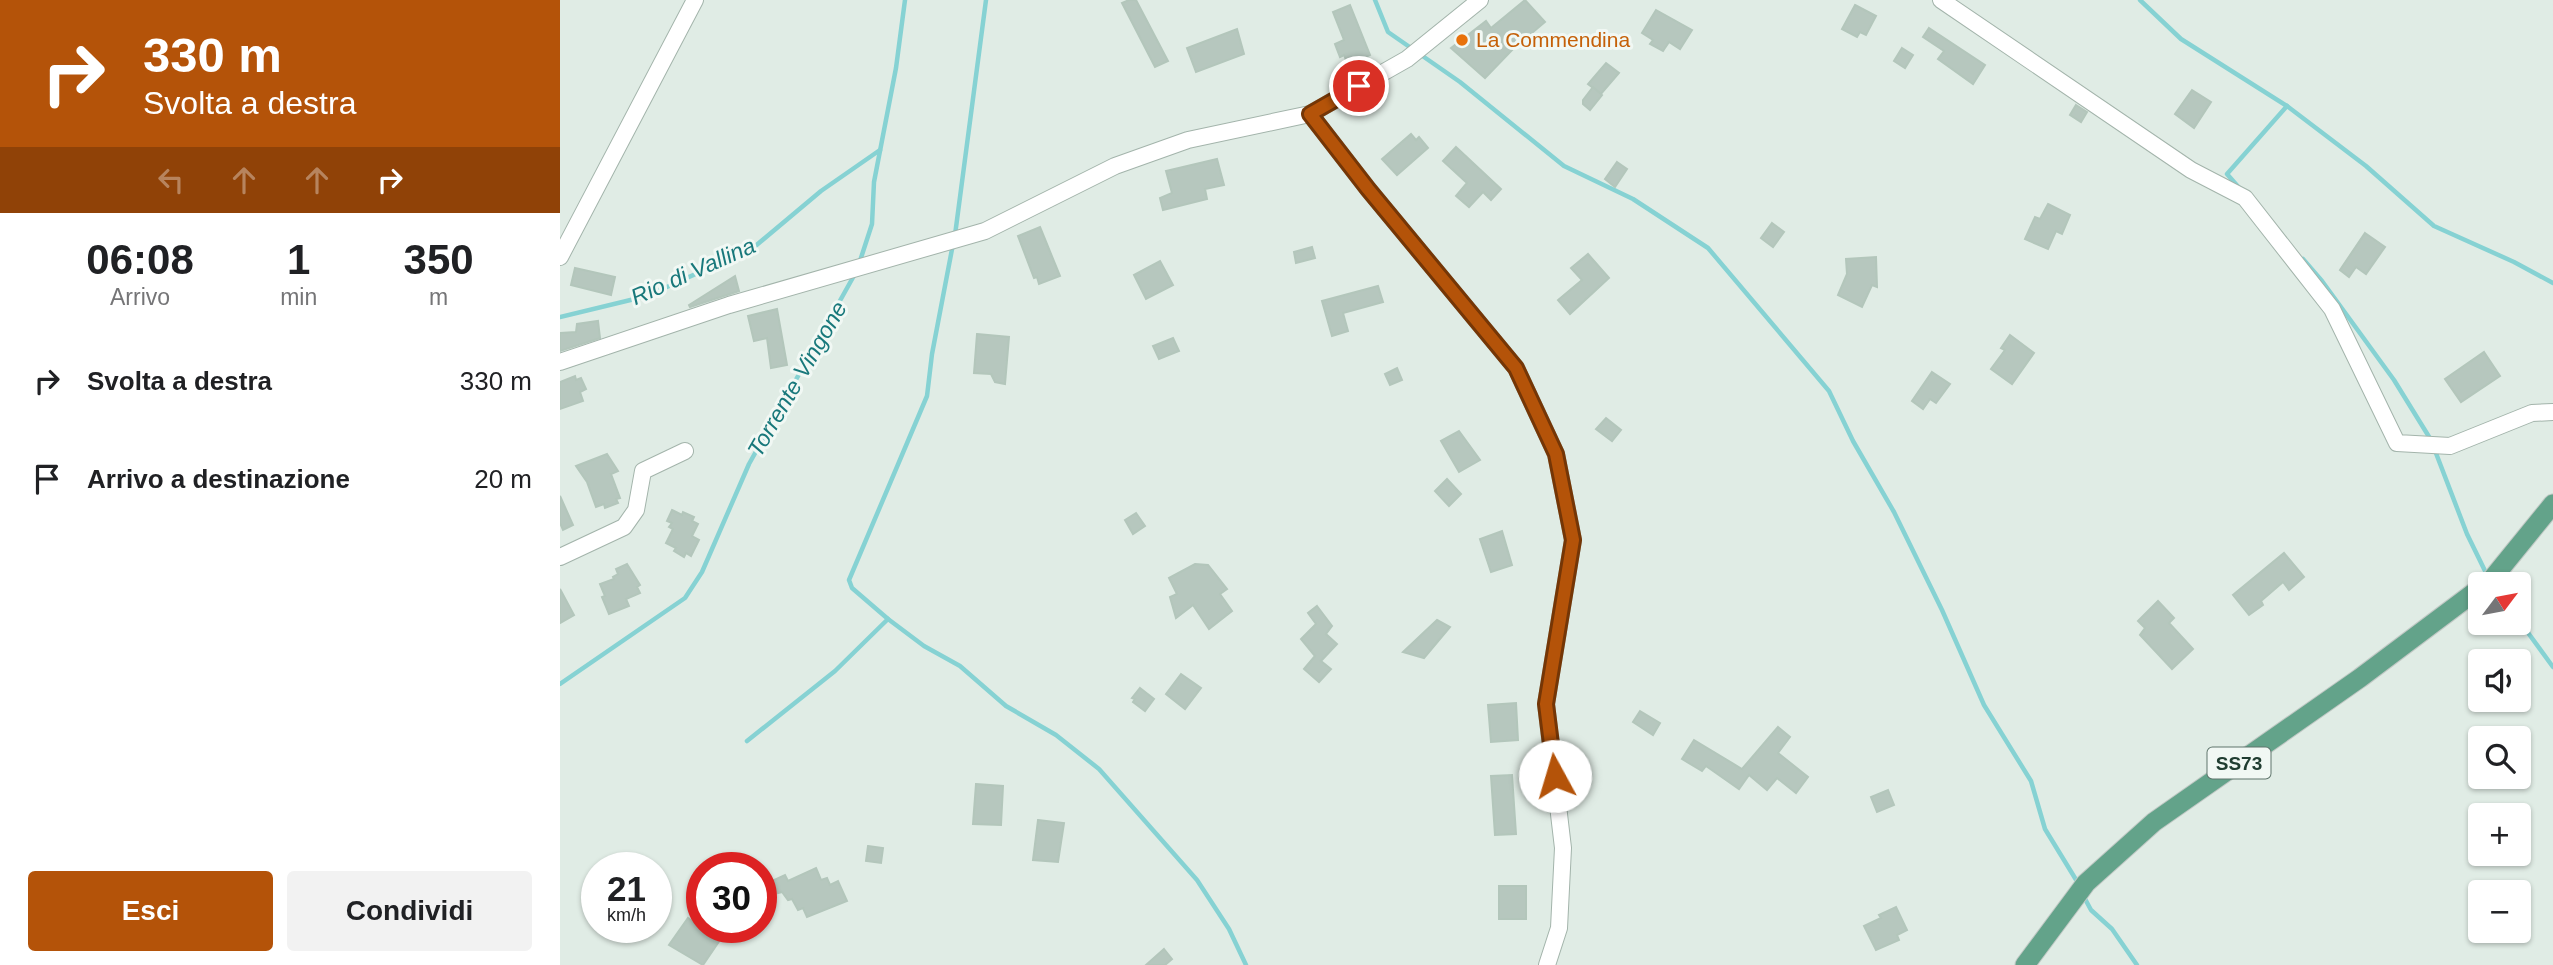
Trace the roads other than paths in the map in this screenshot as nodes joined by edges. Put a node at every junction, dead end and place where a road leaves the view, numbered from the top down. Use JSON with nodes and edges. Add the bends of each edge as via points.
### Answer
{"nodes":[{"id":1,"x":695,"y":0,"type":"edge"},
{"id":2,"x":1480,"y":0,"type":"edge"},
{"id":3,"x":1941,"y":0,"type":"edge"},
{"id":4,"x":1310,"y":114,"type":"junction"},
{"id":5,"x":560,"y":257,"type":"edge"},
{"id":6,"x":560,"y":362,"type":"edge"},
{"id":7,"x":2553,"y":412,"type":"edge"},
{"id":8,"x":685,"y":451,"type":"dead end"},
{"id":9,"x":2553,"y":505,"type":"edge"},
{"id":10,"x":560,"y":557,"type":"edge"},
{"id":11,"x":2498,"y":572,"type":"edge"},
{"id":12,"x":2468,"y":597,"type":"edge"},
{"id":13,"x":1547,"y":965,"type":"edge"},
{"id":14,"x":2025,"y":965,"type":"edge"}],
"edges":[{"from":1,"to":5,"type":"street"},
{"from":2,"to":4,"type":"street","via":[[1407,59]]},
{"from":3,"to":7,"type":"street","via":[[2191,170],[2245,198],[2332,309],[2397,443],[2450,446],[2532,413]]},
{"from":4,"to":6,"type":"street","via":[[1188,140],[1115,166],[985,231],[729,305]]},
{"from":4,"to":13,"type":"street","via":[[1516,368],[1556,454],[1573,540],[1546,704],[1563,848],[1559,928]]},
{"from":8,"to":10,"type":"street","via":[[643,471],[635,510],[624,527]]},
{"from":9,"to":11,"type":"main road"},
{"from":12,"to":14,"type":"main road","number":"SS73","via":[[2154,822],[2086,883]]}]}
